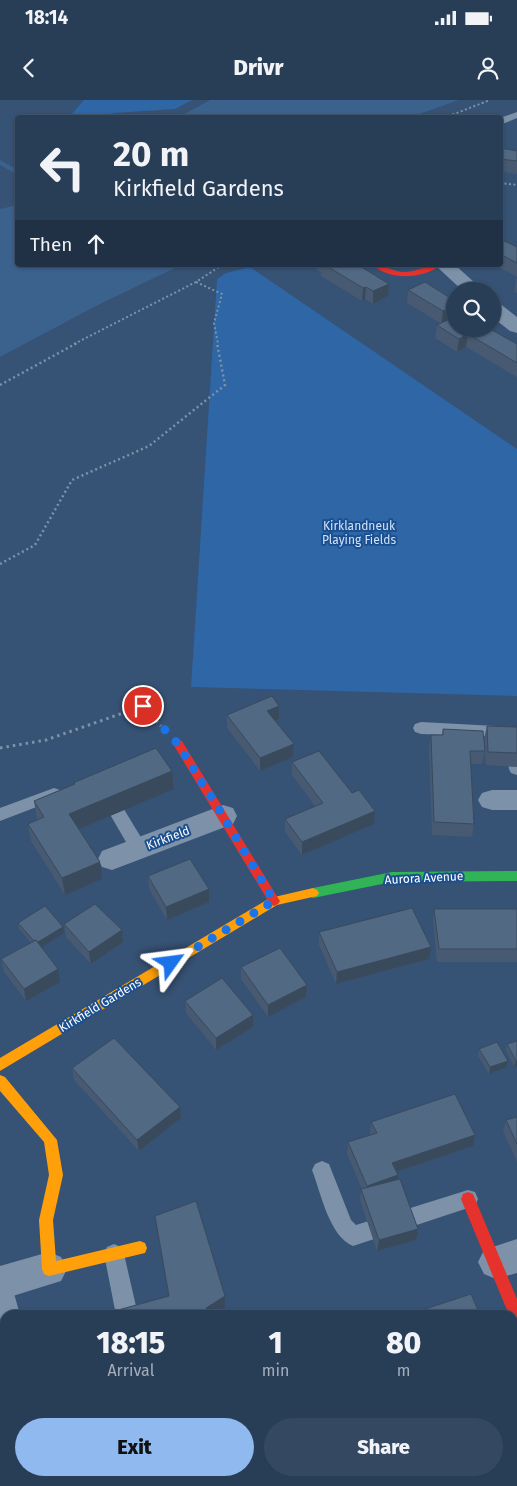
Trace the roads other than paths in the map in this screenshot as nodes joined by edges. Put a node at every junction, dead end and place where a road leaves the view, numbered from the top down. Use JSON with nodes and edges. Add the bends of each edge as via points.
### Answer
{"nodes":[{"id":1,"x":517,"y":115,"type":"edge"},
{"id":2,"x":503,"y":121,"type":"edge"},
{"id":3,"x":381,"y":267,"type":"edge"},
{"id":4,"x":434,"y":267,"type":"edge"},
{"id":5,"x":446,"y":267,"type":"edge"},
{"id":6,"x":464,"y":282,"type":"edge"},
{"id":7,"x":501,"y":314,"type":"edge"},
{"id":8,"x":517,"y":327,"type":"edge"},
{"id":9,"x":421,"y":728,"type":"dead end"},
{"id":10,"x":178,"y":744,"type":"road end"},
{"id":11,"x":517,"y":769,"type":"edge"},
{"id":12,"x":98,"y":781,"type":"edge"},
{"id":13,"x":65,"y":789,"type":"edge"},
{"id":14,"x":0,"y":815,"type":"edge"},
{"id":15,"x":223,"y":816,"type":"junction"},
{"id":16,"x":139,"y":849,"type":"junction"},
{"id":17,"x":112,"y":860,"type":"dead end"},
{"id":18,"x":517,"y":876,"type":"edge"},
{"id":19,"x":274,"y":901,"type":"junction"},
{"id":20,"x":0,"y":1065,"type":"edge"},
{"id":21,"x":0,"y":1081,"type":"edge"},
{"id":22,"x":322,"y":1170,"type":"dead end"},
{"id":23,"x":468,"y":1199,"type":"joint"},
{"id":24,"x":140,"y":1248,"type":"dead end"},
{"id":25,"x":114,"y":1254,"type":"junction"},
{"id":26,"x":506,"y":1259,"type":"edge"},
{"id":27,"x":49,"y":1269,"type":"junction"},
{"id":28,"x":3,"y":1293,"type":"edge"},
{"id":29,"x":126,"y":1310,"type":"edge"},
{"id":30,"x":516,"y":1310,"type":"edge"}],
"edges":[{"from":1,"to":2,"type":"lane"},
{"from":3,"to":4,"type":"street","via":[[389,273],[407,275],[426,272]]},
{"from":5,"to":6,"type":"street"},
{"from":7,"to":8,"type":"street"},
{"from":9,"to":11,"type":"lane","via":[[508,731],[512,735]]},
{"from":10,"to":15,"type":"street"},
{"from":12,"to":16,"type":"lane"},
{"from":13,"to":14,"type":"lane"},
{"from":15,"to":16,"type":"street","name":"Kirkfield"},
{"from":15,"to":19,"type":"street"},
{"from":16,"to":17,"type":"street","name":"Kirkfield"},
{"from":18,"to":19,"type":"street","name":"Aurora Avenue","via":[[392,877]]},
{"from":19,"to":20,"type":"street","name":"Kirkfield Gardens"},
{"from":21,"to":27,"type":"street","via":[[50,1140],[56,1175],[46,1220]]},
{"from":22,"to":23,"type":"lane","via":[[343,1226],[353,1236]]},
{"from":23,"to":26,"type":"street"},
{"from":24,"to":25,"type":"street"},
{"from":25,"to":27,"type":"street"},
{"from":25,"to":29,"type":"lane"},
{"from":26,"to":30,"type":"street"},
{"from":27,"to":28,"type":"street"}]}
